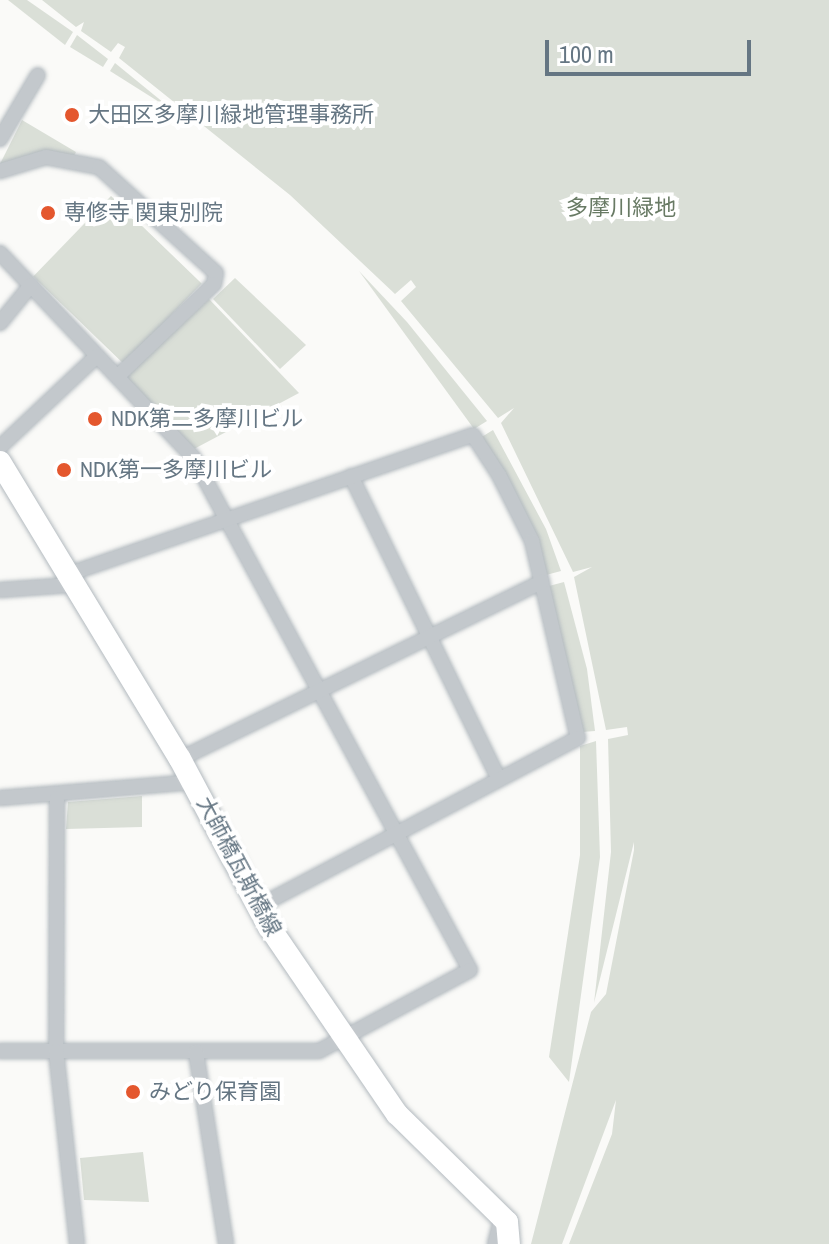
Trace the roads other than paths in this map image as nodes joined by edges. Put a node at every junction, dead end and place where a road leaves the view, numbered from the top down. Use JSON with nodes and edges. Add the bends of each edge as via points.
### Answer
{"nodes":[{"id":1,"x":38,"y":75,"type":"dead end"},
{"id":2,"x":0,"y":139,"type":"edge"},
{"id":3,"x":0,"y":171,"type":"edge"},
{"id":4,"x":0,"y":253,"type":"edge"},
{"id":5,"x":31,"y":285,"type":"junction"},
{"id":6,"x":0,"y":323,"type":"edge"},
{"id":7,"x":97,"y":356,"type":"junction"},
{"id":8,"x":117,"y":377,"type":"junction"},
{"id":9,"x":0,"y":447,"type":"edge"},
{"id":10,"x":0,"y":462,"type":"edge"},
{"id":11,"x":351,"y":476,"type":"junction"},
{"id":12,"x":226,"y":521,"type":"junction"},
{"id":13,"x":69,"y":580,"type":"junction"},
{"id":14,"x":542,"y":582,"type":"junction"},
{"id":15,"x":0,"y":590,"type":"edge"},
{"id":16,"x":430,"y":636,"type":"junction"},
{"id":17,"x":320,"y":690,"type":"junction"},
{"id":18,"x":180,"y":759,"type":"junction"},
{"id":19,"x":499,"y":779,"type":"junction"},
{"id":20,"x":194,"y":782,"type":"junction"},
{"id":21,"x":0,"y":798,"type":"edge"},
{"id":22,"x":57,"y":798,"type":"junction"},
{"id":23,"x":397,"y":834,"type":"junction"},
{"id":24,"x":257,"y":907,"type":"junction"},
{"id":25,"x":346,"y":1038,"type":"junction"},
{"id":26,"x":0,"y":1051,"type":"edge"},
{"id":27,"x":56,"y":1051,"type":"junction"},
{"id":28,"x":196,"y":1052,"type":"junction"},
{"id":29,"x":502,"y":1216,"type":"junction"},
{"id":30,"x":77,"y":1244,"type":"edge"},
{"id":31,"x":226,"y":1244,"type":"edge"},
{"id":32,"x":495,"y":1244,"type":"edge"},
{"id":33,"x":509,"y":1244,"type":"edge"}],
"edges":[{"from":1,"to":2,"type":"street"},
{"from":3,"to":8,"type":"street","via":[[46,157],[99,167],[216,273],[214,284]]},
{"from":4,"to":5,"type":"street"},
{"from":5,"to":6,"type":"street"},
{"from":5,"to":7,"type":"street"},
{"from":7,"to":8,"type":"street"},
{"from":7,"to":9,"type":"street"},
{"from":8,"to":12,"type":"street","via":[[193,457]]},
{"from":10,"to":13,"type":"street","name":"大師橋瓦斯橋線","via":[[29,499]]},
{"from":11,"to":12,"type":"street"},
{"from":11,"to":14,"type":"street","via":[[473,435],[526,527]]},
{"from":11,"to":16,"type":"street"},
{"from":12,"to":13,"type":"street"},
{"from":12,"to":17,"type":"street"},
{"from":13,"to":15,"type":"street"},
{"from":13,"to":18,"type":"street","name":"大師橋瓦斯橋線"},
{"from":14,"to":16,"type":"street"},
{"from":14,"to":19,"type":"street","via":[[578,738]]},
{"from":16,"to":17,"type":"street"},
{"from":16,"to":19,"type":"street"},
{"from":17,"to":18,"type":"street"},
{"from":17,"to":23,"type":"street"},
{"from":18,"to":20,"type":"street","name":"大師橋瓦斯橋線"},
{"from":19,"to":23,"type":"street"},
{"from":20,"to":22,"type":"street"},
{"from":20,"to":24,"type":"street","name":"大師橋瓦斯橋線"},
{"from":21,"to":22,"type":"street"},
{"from":22,"to":27,"type":"street"},
{"from":23,"to":24,"type":"street"},
{"from":23,"to":25,"type":"street","via":[[470,970]]},
{"from":24,"to":25,"type":"street","name":"大師橋瓦斯橋線"},
{"from":25,"to":28,"type":"street","via":[[319,1051]]},
{"from":25,"to":29,"type":"street","name":"大師橋瓦斯橋線","via":[[397,1114]]},
{"from":26,"to":27,"type":"street"},
{"from":27,"to":28,"type":"street"},
{"from":27,"to":30,"type":"street"},
{"from":28,"to":31,"type":"street"},
{"from":29,"to":32,"type":"street"},
{"from":29,"to":33,"type":"street"}]}
